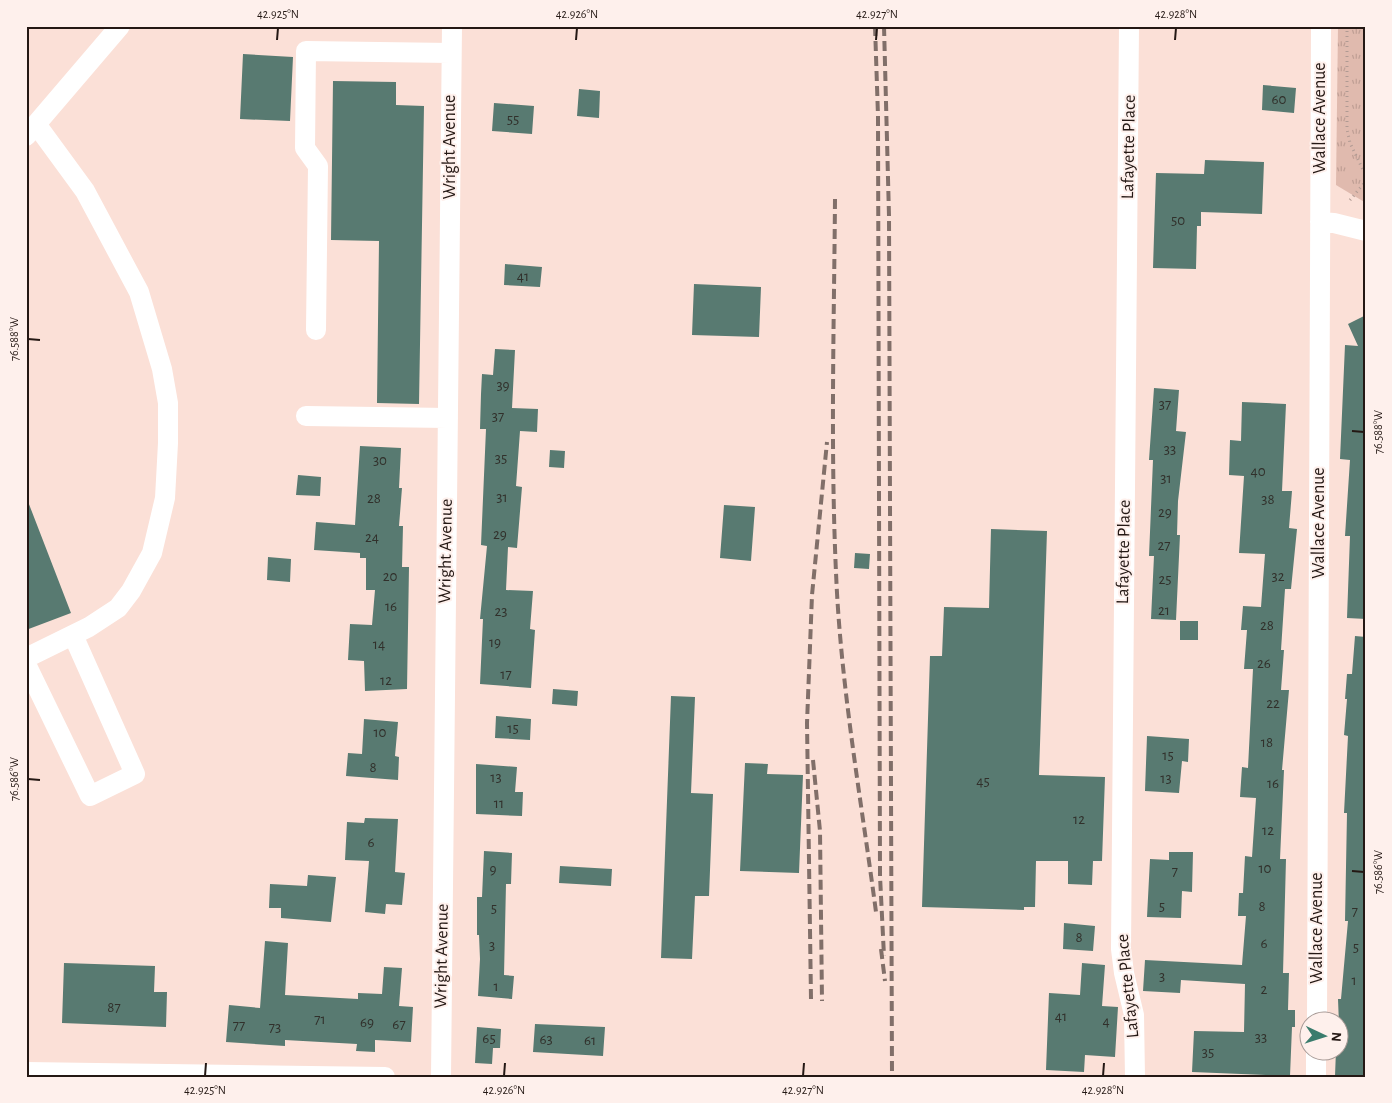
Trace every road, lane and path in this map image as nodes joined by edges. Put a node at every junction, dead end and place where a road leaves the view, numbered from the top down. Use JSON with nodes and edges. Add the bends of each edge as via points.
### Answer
{"nodes":[{"id":1,"x":120,"y":26,"type":"edge"},
{"id":2,"x":452,"y":26,"type":"edge"},
{"id":3,"x":1129,"y":26,"type":"edge"},
{"id":4,"x":1321,"y":26,"type":"edge"},
{"id":5,"x":1347,"y":26,"type":"edge"},
{"id":6,"x":451,"y":53,"type":"junction"},
{"id":7,"x":31,"y":130,"type":"edge"},
{"id":8,"x":1366,"y":176,"type":"edge"},
{"id":9,"x":1366,"y":181,"type":"edge"},
{"id":10,"x":1350,"y":200,"type":"dead end"},
{"id":11,"x":1320,"y":222,"type":"junction"},
{"id":12,"x":1366,"y":231,"type":"edge"},
{"id":13,"x":316,"y":330,"type":"dead end"},
{"id":14,"x":306,"y":416,"type":"dead end"},
{"id":15,"x":448,"y":418,"type":"junction"},
{"id":16,"x":73,"y":635,"type":"junction"},
{"id":17,"x":26,"y":658,"type":"edge"},
{"id":18,"x":26,"y":664,"type":"edge"},
{"id":19,"x":1317,"y":1010,"type":"edge"},
{"id":20,"x":1316,"y":1060,"type":"edge"},
{"id":21,"x":31,"y":1073,"type":"edge"},
{"id":22,"x":229,"y":1076,"type":"edge"},
{"id":23,"x":385,"y":1077,"type":"edge"},
{"id":24,"x":441,"y":1077,"type":"edge"},
{"id":25,"x":1135,"y":1077,"type":"edge"},
{"id":26,"x":1316,"y":1077,"type":"edge"}],
"edges":[{"from":1,"to":7,"type":"street"},
{"from":2,"to":6,"type":"street","name":"Wright Avenue"},
{"from":3,"to":25,"type":"street","name":"Lafayette Place","via":[[1121,949],[1134,1015]]},
{"from":4,"to":11,"type":"street","name":"Wallace Avenue"},
{"from":5,"to":8,"type":"path","via":[[1347,129]]},
{"from":6,"to":13,"type":"street","via":[[306,51],[305,148],[318,166]]},
{"from":6,"to":15,"type":"street","name":"Wright Avenue"},
{"from":7,"to":16,"type":"street","via":[[85,191],[139,292],[162,369],[168,403],[164,498],[152,553],[118,608]]},
{"from":9,"to":10,"type":"path"},
{"from":11,"to":12,"type":"street"},
{"from":11,"to":19,"type":"street","name":"Wallace Avenue"},
{"from":14,"to":15,"type":"street"},
{"from":15,"to":24,"type":"street","name":"Wright Avenue"},
{"from":16,"to":17,"type":"street"},
{"from":16,"to":18,"type":"street","via":[[135,774],[90,796]]},
{"from":20,"to":26,"type":"street"},
{"from":21,"to":22,"type":"street"},
{"from":22,"to":23,"type":"street"}]}
